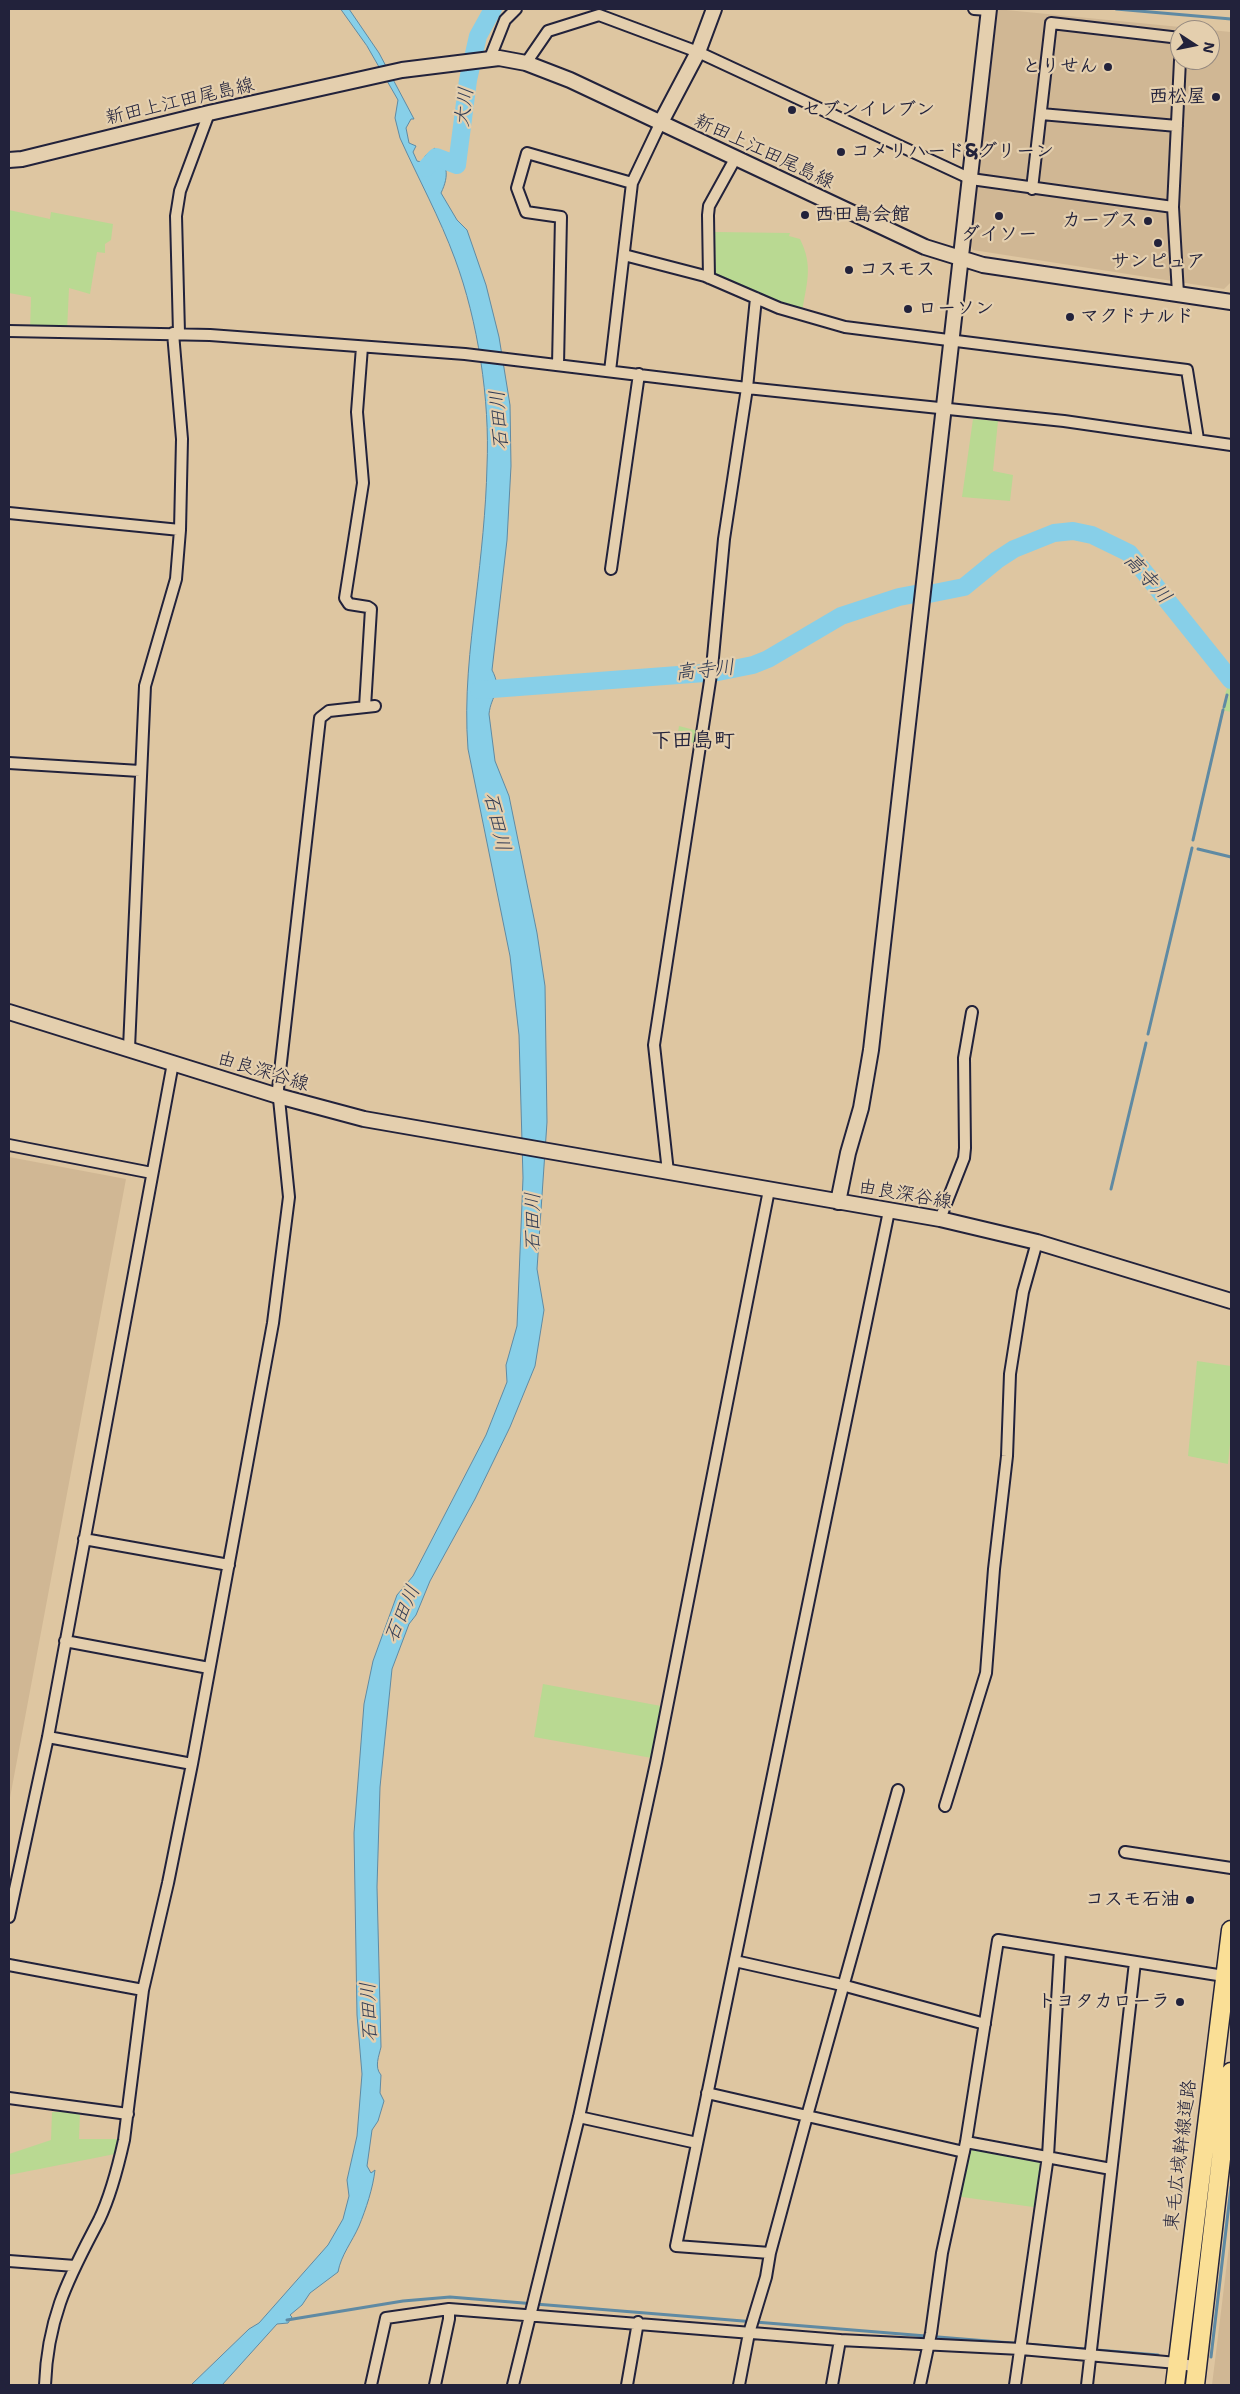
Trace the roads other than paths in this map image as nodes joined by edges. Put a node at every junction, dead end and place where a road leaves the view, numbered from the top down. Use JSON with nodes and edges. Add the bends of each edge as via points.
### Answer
{"nodes":[{"id":1,"x":516,"y":9,"type":"edge"},
{"id":2,"x":714,"y":9,"type":"edge"},
{"id":3,"x":974,"y":9,"type":"edge"},
{"id":4,"x":989,"y":10,"type":"edge"},
{"id":5,"x":1170,"y":37,"type":"edge"},
{"id":6,"x":698,"y":52,"type":"junction"},
{"id":7,"x":490,"y":58,"type":"junction"},
{"id":8,"x":526,"y":63,"type":"junction"},
{"id":9,"x":1180,"y":70,"type":"edge"},
{"id":10,"x":209,"y":113,"type":"junction"},
{"id":11,"x":1041,"y":114,"type":"junction"},
{"id":12,"x":660,"y":124,"type":"junction"},
{"id":13,"x":1177,"y":126,"type":"junction"},
{"id":14,"x":735,"y":159,"type":"junction"},
{"id":15,"x":9,"y":160,"type":"edge"},
{"id":16,"x":971,"y":179,"type":"junction"},
{"id":17,"x":632,"y":183,"type":"junction"},
{"id":18,"x":1032,"y":189,"type":"junction"},
{"id":19,"x":1173,"y":207,"type":"junction"},
{"id":20,"x":624,"y":255,"type":"junction"},
{"id":21,"x":960,"y":259,"type":"junction"},
{"id":22,"x":710,"y":278,"type":"junction"},
{"id":23,"x":1178,"y":294,"type":"junction"},
{"id":24,"x":756,"y":298,"type":"junction"},
{"id":25,"x":1231,"y":302,"type":"edge"},
{"id":26,"x":9,"y":330,"type":"edge"},
{"id":27,"x":176,"y":333,"type":"junction"},
{"id":28,"x":950,"y":340,"type":"junction"},
{"id":29,"x":362,"y":347,"type":"junction"},
{"id":30,"x":558,"y":365,"type":"junction"},
{"id":31,"x":610,"y":371,"type":"junction"},
{"id":32,"x":638,"y":374,"type":"junction"},
{"id":33,"x":746,"y":388,"type":"junction"},
{"id":34,"x":942,"y":408,"type":"junction"},
{"id":35,"x":1198,"y":439,"type":"junction"},
{"id":36,"x":1231,"y":445,"type":"edge"},
{"id":37,"x":9,"y":513,"type":"edge"},
{"id":38,"x":180,"y":530,"type":"junction"},
{"id":39,"x":611,"y":569,"type":"dead end"},
{"id":40,"x":9,"y":762,"type":"edge"},
{"id":41,"x":140,"y":771,"type":"junction"},
{"id":42,"x":9,"y":1012,"type":"edge"},
{"id":43,"x":972,"y":1012,"type":"dead end"},
{"id":44,"x":129,"y":1048,"type":"junction"},
{"id":45,"x":173,"y":1064,"type":"junction"},
{"id":46,"x":278,"y":1096,"type":"junction"},
{"id":47,"x":9,"y":1145,"type":"edge"},
{"id":48,"x":668,"y":1172,"type":"junction"},
{"id":49,"x":152,"y":1173,"type":"junction"},
{"id":50,"x":769,"y":1190,"type":"junction"},
{"id":51,"x":838,"y":1202,"type":"junction"},
{"id":52,"x":890,"y":1211,"type":"junction"},
{"id":53,"x":940,"y":1220,"type":"junction"},
{"id":54,"x":1037,"y":1242,"type":"junction"},
{"id":55,"x":1231,"y":1301,"type":"edge"},
{"id":56,"x":84,"y":1539,"type":"junction"},
{"id":57,"x":229,"y":1565,"type":"junction"},
{"id":58,"x":65,"y":1641,"type":"junction"},
{"id":59,"x":209,"y":1668,"type":"junction"},
{"id":60,"x":48,"y":1737,"type":"junction"},
{"id":61,"x":192,"y":1764,"type":"junction"},
{"id":62,"x":898,"y":1790,"type":"dead end"},
{"id":63,"x":945,"y":1806,"type":"dead end"},
{"id":64,"x":1124,"y":1852,"type":"dead end"},
{"id":65,"x":1231,"y":1868,"type":"edge"},
{"id":66,"x":9,"y":1917,"type":"edge"},
{"id":67,"x":1231,"y":1930,"type":"edge"},
{"id":68,"x":1060,"y":1950,"type":"junction"},
{"id":69,"x":735,"y":1961,"type":"junction"},
{"id":70,"x":1135,"y":1962,"type":"junction"},
{"id":71,"x":9,"y":1965,"type":"edge"},
{"id":72,"x":1224,"y":1976,"type":"junction"},
{"id":73,"x":842,"y":1985,"type":"junction"},
{"id":74,"x":143,"y":1990,"type":"junction"},
{"id":75,"x":985,"y":2024,"type":"junction"},
{"id":76,"x":1211,"y":2078,"type":"junction"},
{"id":77,"x":1231,"y":2078,"type":"edge"},
{"id":78,"x":707,"y":2093,"type":"junction"},
{"id":79,"x":9,"y":2098,"type":"edge"},
{"id":80,"x":128,"y":2114,"type":"junction"},
{"id":81,"x":806,"y":2116,"type":"junction"},
{"id":82,"x":579,"y":2117,"type":"junction"},
{"id":83,"x":697,"y":2143,"type":"junction"},
{"id":84,"x":965,"y":2147,"type":"junction"},
{"id":85,"x":1048,"y":2156,"type":"junction"},
{"id":86,"x":1112,"y":2169,"type":"junction"},
{"id":87,"x":770,"y":2253,"type":"junction"},
{"id":88,"x":9,"y":2261,"type":"edge"},
{"id":89,"x":75,"y":2266,"type":"junction"},
{"id":90,"x":531,"y":2308,"type":"junction"},
{"id":91,"x":449,"y":2309,"type":"junction"},
{"id":92,"x":638,"y":2322,"type":"junction"},
{"id":93,"x":749,"y":2333,"type":"junction"},
{"id":94,"x":840,"y":2340,"type":"junction"},
{"id":95,"x":928,"y":2344,"type":"junction"},
{"id":96,"x":1021,"y":2349,"type":"junction"},
{"id":97,"x":1090,"y":2356,"type":"junction"},
{"id":98,"x":1177,"y":2363,"type":"junction"},
{"id":99,"x":1197,"y":2367,"type":"junction"},
{"id":100,"x":45,"y":2385,"type":"edge"},
{"id":101,"x":371,"y":2385,"type":"edge"},
{"id":102,"x":436,"y":2385,"type":"edge"},
{"id":103,"x":514,"y":2385,"type":"edge"},
{"id":104,"x":627,"y":2385,"type":"edge"},
{"id":105,"x":739,"y":2385,"type":"edge"},
{"id":106,"x":832,"y":2385,"type":"edge"},
{"id":107,"x":920,"y":2385,"type":"edge"},
{"id":108,"x":1015,"y":2385,"type":"edge"},
{"id":109,"x":1087,"y":2385,"type":"edge"},
{"id":110,"x":1175,"y":2385,"type":"edge"},
{"id":111,"x":1195,"y":2385,"type":"edge"}],
"edges":[{"from":1,"to":7,"type":"street","via":[[505,20]]},
{"from":2,"to":6,"type":"main road"},
{"from":3,"to":4,"type":"street"},
{"from":4,"to":16,"type":"main road"},
{"from":5,"to":11,"type":"street","via":[[1051,23]]},
{"from":6,"to":8,"type":"street","via":[[599,15],[548,31]]},
{"from":6,"to":12,"type":"main road"},
{"from":6,"to":16,"type":"street"},
{"from":7,"to":8,"type":"main road","name":"新田上江田尾島線"},
{"from":7,"to":10,"type":"main road","name":"新田上江田尾島線","via":[[402,70]]},
{"from":8,"to":12,"type":"main road","name":"新田上江田尾島線","via":[[570,80]]},
{"from":9,"to":13,"type":"street"},
{"from":10,"to":15,"type":"main road","name":"新田上江田尾島線"},
{"from":10,"to":27,"type":"street","via":[[180,191],[176,216]]},
{"from":11,"to":13,"type":"street"},
{"from":11,"to":18,"type":"street"},
{"from":12,"to":14,"type":"main road","name":"新田上江田尾島線"},
{"from":12,"to":17,"type":"street"},
{"from":13,"to":19,"type":"street"},
{"from":14,"to":21,"type":"main road","name":"新田上江田尾島線","via":[[925,248]]},
{"from":14,"to":22,"type":"street","via":[[709,206]]},
{"from":16,"to":18,"type":"street"},
{"from":16,"to":21,"type":"main road"},
{"from":17,"to":20,"type":"street"},
{"from":17,"to":30,"type":"street","via":[[528,153],[517,188],[526,212],[561,217]]},
{"from":18,"to":19,"type":"street"},
{"from":19,"to":23,"type":"street"},
{"from":20,"to":22,"type":"street"},
{"from":20,"to":31,"type":"street"},
{"from":21,"to":23,"type":"main road","name":"新田上江田尾島線"},
{"from":21,"to":28,"type":"main road"},
{"from":22,"to":24,"type":"street"},
{"from":23,"to":25,"type":"main road","name":"新田上江田尾島線"},
{"from":24,"to":28,"type":"street","via":[[811,319],[845,327]]},
{"from":24,"to":33,"type":"street"},
{"from":26,"to":27,"type":"street"},
{"from":27,"to":29,"type":"street"},
{"from":27,"to":38,"type":"street","via":[[182,439]]},
{"from":28,"to":34,"type":"main road"},
{"from":28,"to":35,"type":"street","via":[[1187,370]]},
{"from":29,"to":30,"type":"street"},
{"from":29,"to":46,"type":"street","via":[[357,412],[363,483],[345,598],[350,604],[370,609],[370,706],[329,711],[320,718]]},
{"from":30,"to":31,"type":"street"},
{"from":31,"to":32,"type":"street"},
{"from":32,"to":33,"type":"street"},
{"from":32,"to":39,"type":"street"},
{"from":33,"to":34,"type":"street"},
{"from":33,"to":48,"type":"street","via":[[724,539],[711,672],[654,1052]]},
{"from":34,"to":35,"type":"street"},
{"from":34,"to":51,"type":"main road","via":[[871,1050],[861,1108]]},
{"from":35,"to":36,"type":"street"},
{"from":37,"to":38,"type":"street"},
{"from":38,"to":41,"type":"street","via":[[176,579],[145,686]]},
{"from":40,"to":41,"type":"street"},
{"from":41,"to":44,"type":"street"},
{"from":42,"to":44,"type":"main road","name":"由良深谷線"},
{"from":43,"to":53,"type":"street","via":[[964,1058],[964,1153]]},
{"from":44,"to":45,"type":"main road","name":"由良深谷線"},
{"from":45,"to":46,"type":"main road","name":"由良深谷線"},
{"from":45,"to":49,"type":"street"},
{"from":46,"to":48,"type":"main road","name":"由良深谷線","via":[[364,1119]]},
{"from":46,"to":57,"type":"street","via":[[289,1198],[273,1323]]},
{"from":47,"to":49,"type":"street"},
{"from":48,"to":50,"type":"main road","name":"由良深谷線"},
{"from":49,"to":56,"type":"street"},
{"from":50,"to":51,"type":"main road","name":"由良深谷線"},
{"from":50,"to":82,"type":"street","via":[[658,1753]]},
{"from":51,"to":52,"type":"main road","name":"由良深谷線"},
{"from":52,"to":53,"type":"main road","name":"由良深谷線"},
{"from":52,"to":69,"type":"street"},
{"from":53,"to":54,"type":"main road","name":"由良深谷線"},
{"from":54,"to":55,"type":"main road","name":"由良深谷線"},
{"from":54,"to":63,"type":"street","via":[[1023,1292],[1010,1374],[1007,1456],[986,1673]]},
{"from":56,"to":57,"type":"street"},
{"from":56,"to":58,"type":"street"},
{"from":57,"to":59,"type":"street"},
{"from":58,"to":59,"type":"street"},
{"from":58,"to":60,"type":"street"},
{"from":59,"to":61,"type":"street"},
{"from":60,"to":61,"type":"street"},
{"from":60,"to":66,"type":"street"},
{"from":61,"to":74,"type":"street"},
{"from":62,"to":73,"type":"street"},
{"from":64,"to":65,"type":"street"},
{"from":67,"to":72,"type":"highway","name":"東毛広域幹線道路"},
{"from":68,"to":70,"type":"street"},
{"from":68,"to":75,"type":"street","via":[[998,1940]]},
{"from":68,"to":85,"type":"street"},
{"from":69,"to":73,"type":"street"},
{"from":69,"to":78,"type":"street"},
{"from":70,"to":72,"type":"street"},
{"from":70,"to":86,"type":"street"},
{"from":71,"to":74,"type":"street"},
{"from":72,"to":76,"type":"highway","name":"東毛広域幹線道路"},
{"from":73,"to":75,"type":"street"},
{"from":73,"to":81,"type":"street"},
{"from":74,"to":80,"type":"street"},
{"from":75,"to":84,"type":"street"},
{"from":76,"to":77,"type":"main road"},
{"from":76,"to":98,"type":"highway","name":"東毛広域幹線道路"},
{"from":77,"to":99,"type":"highway"},
{"from":78,"to":81,"type":"street"},
{"from":78,"to":83,"type":"street"},
{"from":79,"to":80,"type":"street"},
{"from":80,"to":89,"type":"street","via":[[113,2182],[100,2218]]},
{"from":81,"to":84,"type":"street"},
{"from":81,"to":87,"type":"street"},
{"from":82,"to":83,"type":"street"},
{"from":82,"to":90,"type":"street"},
{"from":83,"to":87,"type":"street","via":[[676,2246]]},
{"from":84,"to":85,"type":"street"},
{"from":84,"to":95,"type":"street","via":[[942,2253]]},
{"from":85,"to":86,"type":"street"},
{"from":85,"to":96,"type":"street"},
{"from":86,"to":97,"type":"street"},
{"from":87,"to":93,"type":"street"},
{"from":88,"to":89,"type":"street"},
{"from":89,"to":100,"type":"street","via":[[51,2334]]},
{"from":90,"to":91,"type":"street"},
{"from":90,"to":92,"type":"street"},
{"from":90,"to":103,"type":"street"},
{"from":91,"to":101,"type":"street","via":[[386,2318]]},
{"from":91,"to":102,"type":"street"},
{"from":92,"to":93,"type":"street"},
{"from":92,"to":104,"type":"street"},
{"from":93,"to":94,"type":"street"},
{"from":93,"to":105,"type":"street"},
{"from":94,"to":95,"type":"street"},
{"from":94,"to":106,"type":"street"},
{"from":95,"to":96,"type":"street"},
{"from":95,"to":107,"type":"street"},
{"from":96,"to":97,"type":"street"},
{"from":96,"to":108,"type":"street"},
{"from":97,"to":98,"type":"street"},
{"from":97,"to":109,"type":"street"},
{"from":98,"to":99,"type":"street"},
{"from":98,"to":110,"type":"highway","name":"東毛広域幹線道路"},
{"from":99,"to":111,"type":"highway"}]}
